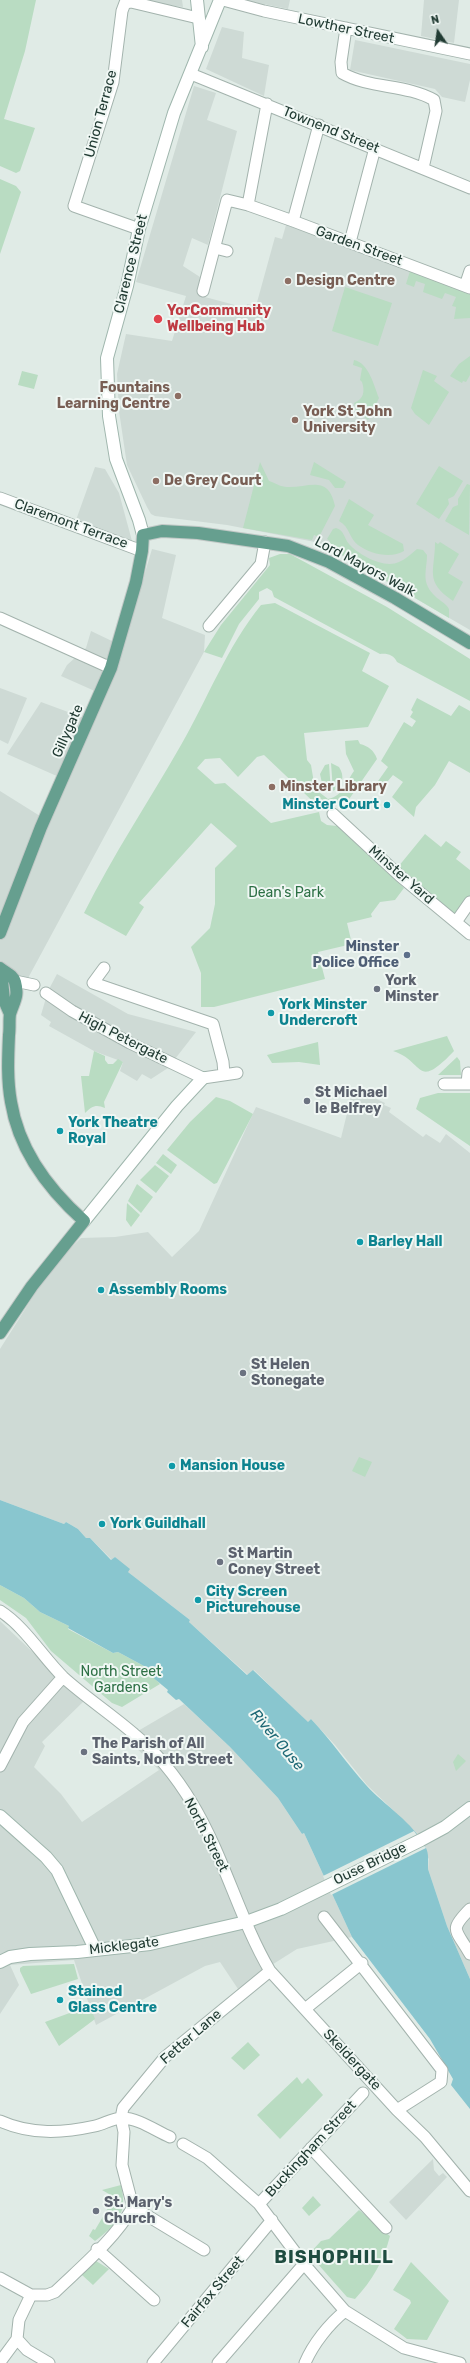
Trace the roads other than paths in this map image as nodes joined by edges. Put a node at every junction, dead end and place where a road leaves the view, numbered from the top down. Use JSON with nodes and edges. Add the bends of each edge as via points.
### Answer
{"nodes":[{"id":1,"x":197,"y":0,"type":"edge"},
{"id":2,"x":222,"y":0,"type":"edge"},
{"id":3,"x":198,"y":18,"type":"junction"},
{"id":4,"x":346,"y":28,"type":"junction"},
{"id":5,"x":202,"y":47,"type":"junction"},
{"id":6,"x":470,"y":54,"type":"edge"},
{"id":7,"x":190,"y":74,"type":"junction"},
{"id":8,"x":267,"y":104,"type":"junction"},
{"id":9,"x":319,"y":125,"type":"junction"},
{"id":10,"x":375,"y":148,"type":"junction"},
{"id":11,"x":423,"y":168,"type":"junction"},
{"id":12,"x":470,"y":188,"type":"edge"},
{"id":13,"x":248,"y":205,"type":"junction"},
{"id":14,"x":293,"y":221,"type":"junction"},
{"id":15,"x":139,"y":229,"type":"junction"},
{"id":16,"x":350,"y":242,"type":"junction"},
{"id":17,"x":215,"y":248,"type":"junction"},
{"id":18,"x":227,"y":251,"type":"dead end"},
{"id":19,"x":470,"y":271,"type":"edge"},
{"id":20,"x":467,"y":287,"type":"edge"},
{"id":21,"x":203,"y":292,"type":"dead end"},
{"id":22,"x":0,"y":498,"type":"edge"},
{"id":23,"x":143,"y":535,"type":"junction"},
{"id":24,"x":265,"y":542,"type":"junction"},
{"id":25,"x":142,"y":551,"type":"junction"},
{"id":26,"x":0,"y":618,"type":"edge"},
{"id":27,"x":209,"y":626,"type":"dead end"},
{"id":28,"x":470,"y":643,"type":"edge"},
{"id":29,"x":111,"y":668,"type":"junction"},
{"id":30,"x":334,"y":814,"type":"dead end"},
{"id":31,"x":470,"y":902,"type":"edge"},
{"id":32,"x":456,"y":922,"type":"junction"},
{"id":33,"x":0,"y":933,"type":"edge"},
{"id":34,"x":470,"y":934,"type":"edge"},
{"id":35,"x":104,"y":968,"type":"dead end"},
{"id":36,"x":1,"y":969,"type":"edge"},
{"id":37,"x":15,"y":981,"type":"junction"},
{"id":38,"x":34,"y":985,"type":"dead end"},
{"id":39,"x":46,"y":993,"type":"dead end"},
{"id":40,"x":10,"y":1014,"type":"junction"},
{"id":41,"x":237,"y":1073,"type":"dead end"},
{"id":42,"x":468,"y":1073,"type":"dead end"},
{"id":43,"x":224,"y":1074,"type":"junction"},
{"id":44,"x":203,"y":1078,"type":"junction"},
{"id":45,"x":444,"y":1084,"type":"dead end"},
{"id":46,"x":469,"y":1084,"type":"edge"},
{"id":47,"x":84,"y":1221,"type":"junction"},
{"id":48,"x":0,"y":1333,"type":"edge"},
{"id":49,"x":0,"y":1611,"type":"edge"},
{"id":50,"x":63,"y":1677,"type":"junction"},
{"id":51,"x":0,"y":1766,"type":"edge"},
{"id":52,"x":470,"y":1808,"type":"edge"},
{"id":53,"x":0,"y":1816,"type":"edge"},
{"id":54,"x":470,"y":1909,"type":"edge"},
{"id":55,"x":324,"y":1917,"type":"dead end"},
{"id":56,"x":246,"y":1922,"type":"junction"},
{"id":57,"x":95,"y":1949,"type":"junction"},
{"id":58,"x":470,"y":1954,"type":"edge"},
{"id":59,"x":0,"y":1962,"type":"edge"},
{"id":60,"x":362,"y":1963,"type":"junction"},
{"id":61,"x":270,"y":1971,"type":"junction"},
{"id":62,"x":305,"y":2009,"type":"junction"},
{"id":63,"x":363,"y":2093,"type":"dead end"},
{"id":64,"x":397,"y":2110,"type":"junction"},
{"id":65,"x":121,"y":2115,"type":"junction"},
{"id":66,"x":0,"y":2122,"type":"edge"},
{"id":67,"x":170,"y":2137,"type":"dead end"},
{"id":68,"x":184,"y":2144,"type":"dead end"},
{"id":69,"x":311,"y":2148,"type":"junction"},
{"id":70,"x":470,"y":2191,"type":"edge"},
{"id":71,"x":259,"y":2204,"type":"junction"},
{"id":72,"x":133,"y":2207,"type":"junction"},
{"id":73,"x":272,"y":2220,"type":"junction"},
{"id":74,"x":386,"y":2228,"type":"dead end"},
{"id":75,"x":97,"y":2249,"type":"junction"},
{"id":76,"x":204,"y":2250,"type":"dead end"},
{"id":77,"x":304,"y":2264,"type":"junction"},
{"id":78,"x":0,"y":2278,"type":"edge"},
{"id":79,"x":31,"y":2295,"type":"junction"},
{"id":80,"x":154,"y":2300,"type":"dead end"},
{"id":81,"x":345,"y":2311,"type":"junction"},
{"id":82,"x":17,"y":2339,"type":"junction"},
{"id":83,"x":0,"y":2362,"type":"edge"},
{"id":84,"x":49,"y":2363,"type":"edge"},
{"id":85,"x":154,"y":2363,"type":"edge"},
{"id":86,"x":218,"y":2363,"type":"edge"},
{"id":87,"x":305,"y":2363,"type":"edge"},
{"id":88,"x":460,"y":2363,"type":"edge"}],
"edges":[{"from":1,"to":3,"type":"main road"},
{"from":2,"to":4,"type":"street","name":"Lowther Street"},
{"from":2,"to":5,"type":"main road","name":"Clarence Street"},
{"from":3,"to":5,"type":"main road"},
{"from":3,"to":15,"type":"street","name":"Union Terrace","via":[[130,2],[124,3],[113,82],[74,206]]},
{"from":4,"to":6,"type":"street","name":"Lowther Street"},
{"from":4,"to":11,"type":"street","via":[[342,73],[352,79],[422,94],[434,100],[436,111]]},
{"from":5,"to":7,"type":"main road","name":"Clarence Street"},
{"from":7,"to":8,"type":"street","name":"Townend Street"},
{"from":7,"to":15,"type":"main road","name":"Clarence Street","via":[[174,113]]},
{"from":8,"to":9,"type":"street","name":"Townend Street"},
{"from":8,"to":13,"type":"street"},
{"from":9,"to":10,"type":"street","name":"Townend Street"},
{"from":9,"to":14,"type":"street"},
{"from":10,"to":11,"type":"street","name":"Townend Street"},
{"from":10,"to":16,"type":"street"},
{"from":11,"to":12,"type":"street","name":"Townend Street"},
{"from":13,"to":14,"type":"street","name":"Garden Street"},
{"from":13,"to":17,"type":"street","name":"Garden Street","via":[[228,200]]},
{"from":14,"to":16,"type":"street","name":"Garden Street"},
{"from":15,"to":23,"type":"main road","name":"Clarence Street","via":[[127,286],[110,345],[107,378],[109,416],[116,459]]},
{"from":16,"to":20,"type":"street","name":"Garden Street"},
{"from":17,"to":18,"type":"street"},
{"from":17,"to":21,"type":"street"},
{"from":19,"to":20,"type":"street"},
{"from":22,"to":25,"type":"street","name":"Claremont Terrace"},
{"from":23,"to":24,"type":"main road","name":"Lord Mayors Walk","via":[[162,531],[182,532]]},
{"from":23,"to":25,"type":"main road","name":"Gillygate"},
{"from":24,"to":27,"type":"street","via":[[261,564]]},
{"from":24,"to":28,"type":"main road","name":"Lord Mayors Walk","via":[[288,546],[314,555],[395,598]]},
{"from":25,"to":29,"type":"main road","name":"Gillygate","via":[[129,608]]},
{"from":26,"to":29,"type":"street"},
{"from":29,"to":33,"type":"main road","name":"Gillygate","via":[[41,828]]},
{"from":30,"to":32,"type":"street","name":"Minster Yard","via":[[400,876]]},
{"from":31,"to":32,"type":"street"},
{"from":32,"to":34,"type":"street","name":"Minster Yard"},
{"from":35,"to":43,"type":"street","via":[[93,984],[213,1024]]},
{"from":36,"to":37,"type":"main road"},
{"from":36,"to":40,"type":"main road","via":[[4,1000]]},
{"from":37,"to":38,"type":"street"},
{"from":37,"to":40,"type":"main road","via":[[17,1001]]},
{"from":39,"to":44,"type":"street","name":"High Petergate","via":[[72,1011],[130,1043]]},
{"from":40,"to":47,"type":"main road","via":[[8,1078],[11,1104],[23,1140],[36,1168],[48,1184]]},
{"from":41,"to":43,"type":"street"},
{"from":42,"to":46,"type":"street"},
{"from":43,"to":44,"type":"street"},
{"from":44,"to":47,"type":"main road"},
{"from":45,"to":46,"type":"street"},
{"from":47,"to":48,"type":"main road","via":[[32,1286]]},
{"from":49,"to":50,"type":"street","name":"North Street","via":[[16,1624]]},
{"from":50,"to":51,"type":"street","via":[[23,1722]]},
{"from":50,"to":56,"type":"street","name":"North Street","via":[[135,1735],[162,1762],[192,1803]]},
{"from":52,"to":56,"type":"main road","name":"Ouse Bridge","via":[[445,1827],[421,1840],[270,1914]]},
{"from":53,"to":57,"type":"main road","via":[[57,1870]]},
{"from":54,"to":58,"type":"street","via":[[456,1923],[455,1928]]},
{"from":55,"to":60,"type":"street"},
{"from":56,"to":57,"type":"main road","name":"Micklegate","via":[[150,1944]]},
{"from":56,"to":61,"type":"street","name":"Skeldergate"},
{"from":57,"to":59,"type":"main road","name":"Micklegate","via":[[30,1954]]},
{"from":60,"to":62,"type":"street"},
{"from":60,"to":64,"type":"street","via":[[442,2070],[441,2082]]},
{"from":61,"to":62,"type":"street","name":"Skeldergate"},
{"from":61,"to":65,"type":"street","name":"Fetter Lane","via":[[165,2056],[137,2088]]},
{"from":62,"to":64,"type":"street","name":"Skeldergate"},
{"from":63,"to":69,"type":"street","name":"Buckingham Street"},
{"from":64,"to":70,"type":"street","name":"Skeldergate","via":[[425,2137]]},
{"from":65,"to":66,"type":"street","via":[[63,2132],[12,2127]]},
{"from":65,"to":67,"type":"street"},
{"from":65,"to":72,"type":"street","via":[[124,2132],[122,2165]]},
{"from":68,"to":71,"type":"street","via":[[207,2158]]},
{"from":69,"to":71,"type":"street","name":"Buckingham Street"},
{"from":69,"to":74,"type":"street"},
{"from":71,"to":73,"type":"street"},
{"from":72,"to":75,"type":"street","via":[[123,2224]]},
{"from":72,"to":76,"type":"street"},
{"from":73,"to":77,"type":"street"},
{"from":73,"to":85,"type":"street","name":"Fairfax Street"},
{"from":75,"to":79,"type":"street","via":[[55,2292],[43,2296]]},
{"from":75,"to":80,"type":"street"},
{"from":77,"to":81,"type":"street"},
{"from":77,"to":86,"type":"street"},
{"from":78,"to":79,"type":"street"},
{"from":79,"to":82,"type":"street","via":[[19,2320]]},
{"from":81,"to":87,"type":"street","via":[[336,2318],[310,2351]]},
{"from":81,"to":88,"type":"street","via":[[404,2348]]},
{"from":82,"to":83,"type":"street"},
{"from":82,"to":84,"type":"street","via":[[27,2350]]}]}
